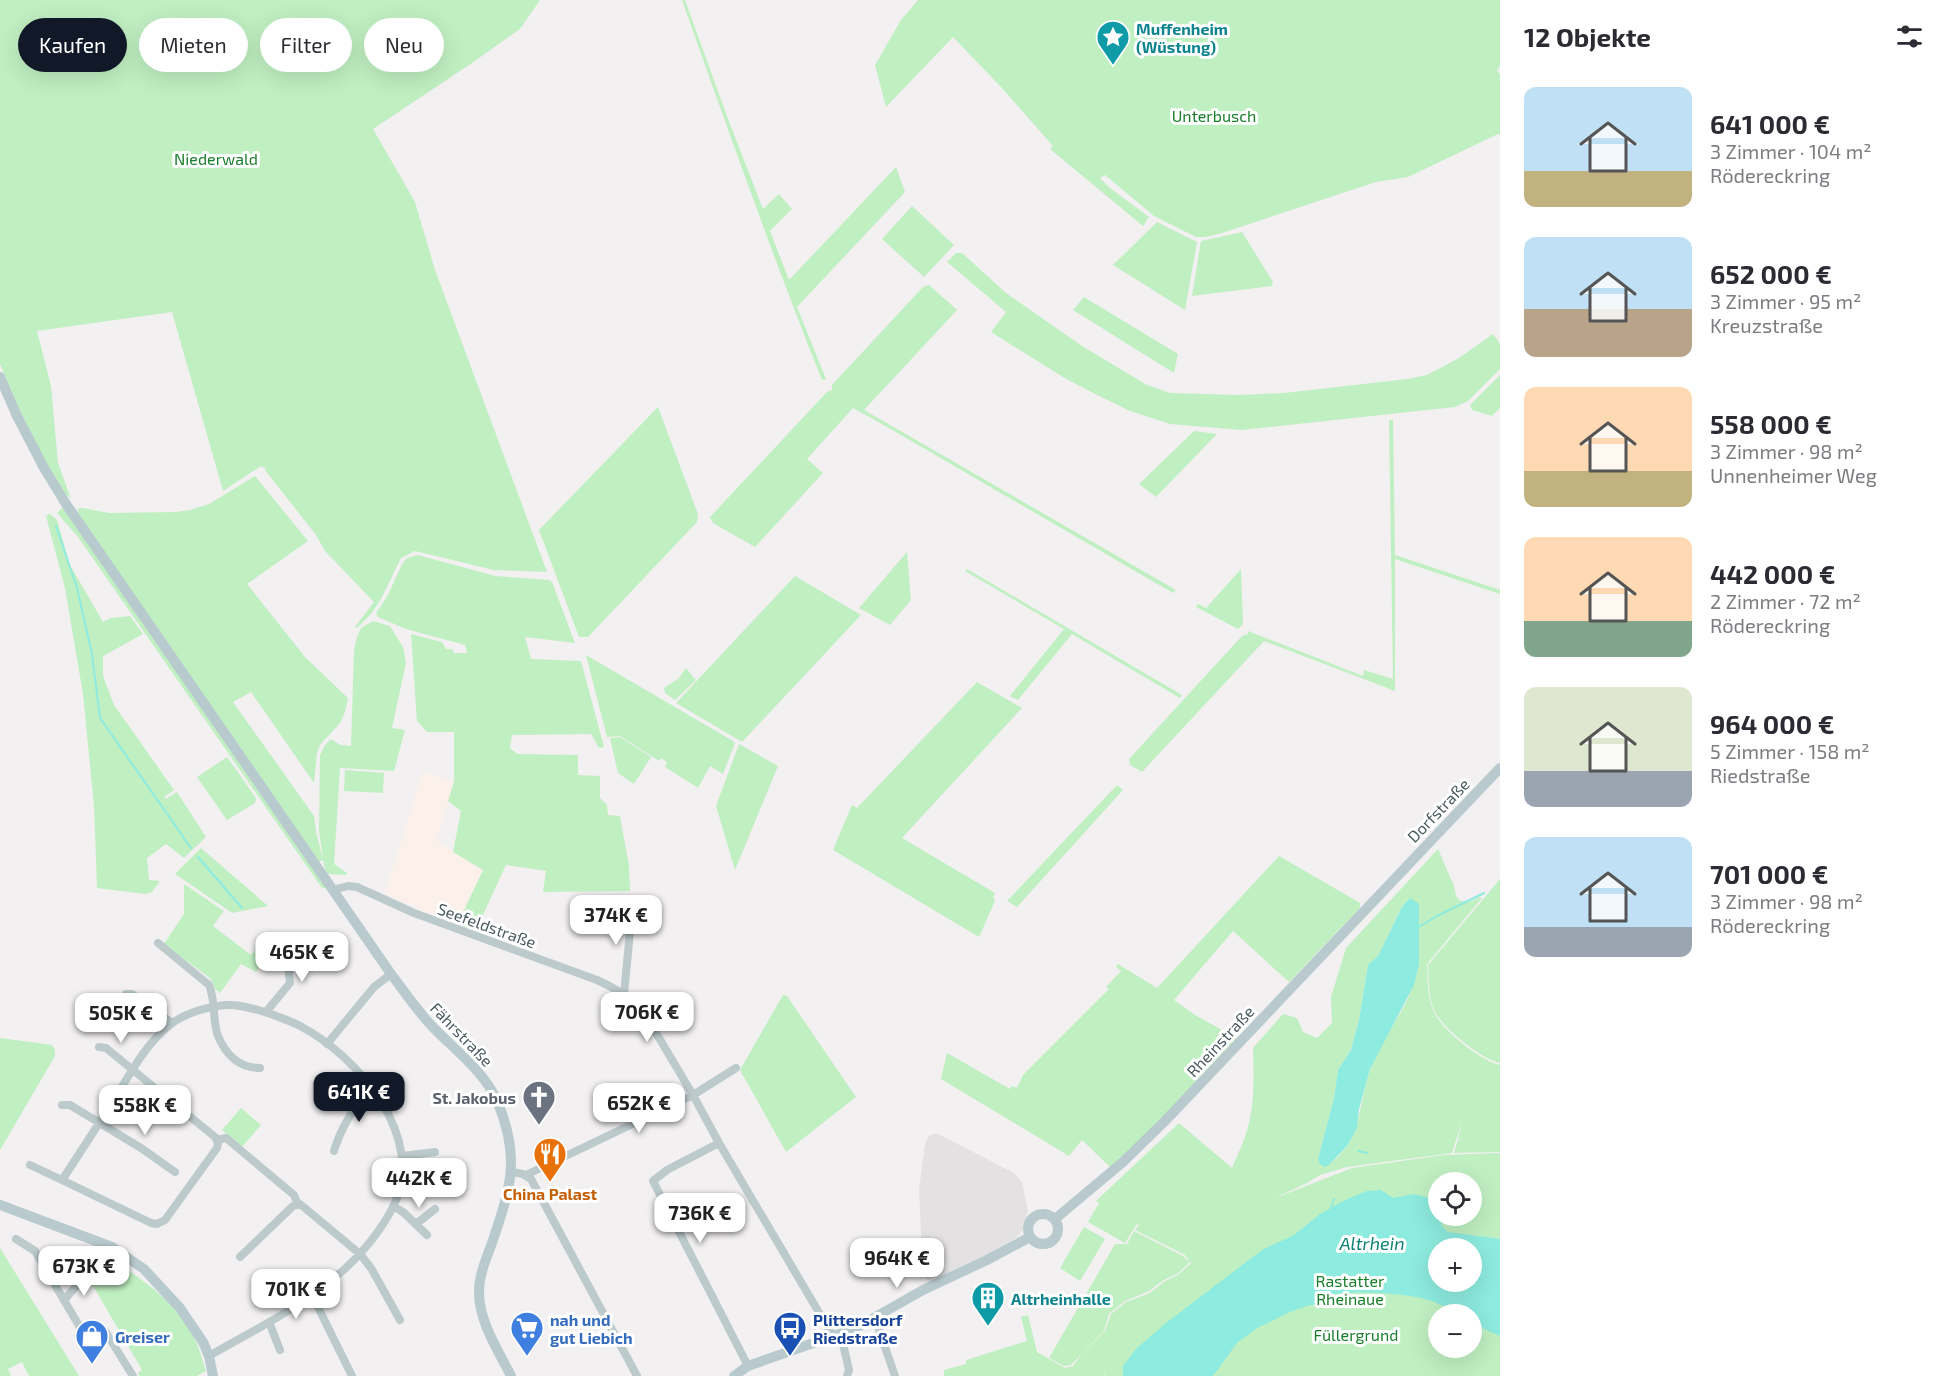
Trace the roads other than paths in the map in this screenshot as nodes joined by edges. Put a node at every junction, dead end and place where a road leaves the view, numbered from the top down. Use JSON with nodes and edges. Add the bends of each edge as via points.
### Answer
{"nodes":[{"id":1,"x":0,"y":377,"type":"edge"},
{"id":2,"x":1500,"y":768,"type":"edge"},
{"id":3,"x":1398,"y":874,"type":"joint"},
{"id":4,"x":333,"y":890,"type":"junction"},
{"id":5,"x":633,"y":901,"type":"dead end"},
{"id":6,"x":158,"y":943,"type":"dead end"},
{"id":7,"x":274,"y":953,"type":"dead end"},
{"id":8,"x":391,"y":974,"type":"junction"},
{"id":9,"x":126,"y":994,"type":"dead end"},
{"id":10,"x":624,"y":994,"type":"junction"},
{"id":11,"x":214,"y":1008,"type":"junction"},
{"id":12,"x":266,"y":1012,"type":"junction"},
{"id":13,"x":172,"y":1023,"type":"junction"},
{"id":14,"x":327,"y":1044,"type":"junction"},
{"id":15,"x":99,"y":1047,"type":"dead end"},
{"id":16,"x":260,"y":1068,"type":"dead end"},
{"id":17,"x":736,"y":1068,"type":"dead end"},
{"id":18,"x":133,"y":1069,"type":"junction"},
{"id":19,"x":370,"y":1087,"type":"junction"},
{"id":20,"x":693,"y":1095,"type":"junction"},
{"id":21,"x":62,"y":1105,"type":"dead end"},
{"id":22,"x":99,"y":1123,"type":"junction"},
{"id":23,"x":217,"y":1140,"type":"junction"},
{"id":24,"x":718,"y":1143,"type":"junction"},
{"id":25,"x":333,"y":1151,"type":"dead end"},
{"id":26,"x":435,"y":1152,"type":"dead end"},
{"id":27,"x":402,"y":1156,"type":"junction"},
{"id":28,"x":30,"y":1165,"type":"dead end"},
{"id":29,"x":175,"y":1172,"type":"dead end"},
{"id":30,"x":512,"y":1172,"type":"junction"},
{"id":31,"x":526,"y":1175,"type":"junction"},
{"id":32,"x":62,"y":1180,"type":"junction"},
{"id":33,"x":298,"y":1204,"type":"junction"},
{"id":34,"x":0,"y":1205,"type":"edge"},
{"id":35,"x":393,"y":1206,"type":"junction"},
{"id":36,"x":435,"y":1209,"type":"dead end"},
{"id":37,"x":1054,"y":1219,"type":"junction"},
{"id":38,"x":416,"y":1224,"type":"junction"},
{"id":39,"x":427,"y":1235,"type":"dead end"},
{"id":40,"x":16,"y":1239,"type":"dead end"},
{"id":41,"x":1025,"y":1240,"type":"junction"},
{"id":42,"x":360,"y":1254,"type":"junction"},
{"id":43,"x":240,"y":1257,"type":"dead end"},
{"id":44,"x":85,"y":1276,"type":"dead end"},
{"id":45,"x":312,"y":1296,"type":"junction"},
{"id":46,"x":64,"y":1300,"type":"junction"},
{"id":47,"x":875,"y":1318,"type":"junction"},
{"id":48,"x":400,"y":1320,"type":"dead end"},
{"id":49,"x":269,"y":1322,"type":"junction"},
{"id":50,"x":837,"y":1336,"type":"junction"},
{"id":51,"x":280,"y":1350,"type":"dead end"},
{"id":52,"x":209,"y":1356,"type":"junction"},
{"id":53,"x":748,"y":1366,"type":"junction"},
{"id":54,"x":737,"y":1375,"type":"edge"},
{"id":55,"x":133,"y":1376,"type":"edge"},
{"id":56,"x":213,"y":1376,"type":"edge"},
{"id":57,"x":352,"y":1376,"type":"edge"},
{"id":58,"x":511,"y":1376,"type":"edge"},
{"id":59,"x":637,"y":1376,"type":"edge"},
{"id":60,"x":847,"y":1376,"type":"edge"},
{"id":61,"x":895,"y":1376,"type":"edge"}],
"edges":[{"from":1,"to":4,"type":"main road","name":"Fährstraße","via":[[66,504]]},
{"from":2,"to":3,"type":"main road","name":"Dorfstraße"},
{"from":3,"to":37,"type":"main road","name":"Rheinstraße","via":[[1165,1121]]},
{"from":4,"to":8,"type":"main road","name":"Fährstraße"},
{"from":4,"to":10,"type":"street","name":"Seefeldstraße","via":[[357,887]]},
{"from":5,"to":10,"type":"street"},
{"from":6,"to":11,"type":"street","via":[[210,985]]},
{"from":7,"to":12,"type":"street","via":[[288,965],[290,983]]},
{"from":8,"to":14,"type":"street","via":[[374,987]]},
{"from":8,"to":30,"type":"main road","name":"Fährstraße","via":[[428,1023],[492,1088],[505,1124]]},
{"from":9,"to":13,"type":"street","via":[[132,994]]},
{"from":10,"to":20,"type":"street","name":"Seefeldstraße","via":[[644,1013]]},
{"from":11,"to":12,"type":"street","via":[[242,1006]]},
{"from":11,"to":13,"type":"street"},
{"from":11,"to":16,"type":"street","via":[[218,1035],[231,1057],[240,1064]]},
{"from":12,"to":14,"type":"street","via":[[301,1026]]},
{"from":13,"to":18,"type":"street"},
{"from":14,"to":19,"type":"street"},
{"from":15,"to":18,"type":"street"},
{"from":17,"to":20,"type":"street"},
{"from":18,"to":22,"type":"street"},
{"from":18,"to":23,"type":"street"},
{"from":19,"to":25,"type":"street","via":[[349,1116]]},
{"from":19,"to":27,"type":"street","via":[[394,1126]]},
{"from":20,"to":24,"type":"street","name":"Seefeldstraße"},
{"from":20,"to":31,"type":"street"},
{"from":21,"to":22,"type":"street","via":[[70,1105]]},
{"from":22,"to":29,"type":"street"},
{"from":22,"to":32,"type":"street"},
{"from":23,"to":32,"type":"street","via":[[217,1148],[165,1220],[157,1224]]},
{"from":23,"to":33,"type":"street","via":[[226,1138],[294,1195]]},
{"from":24,"to":50,"type":"street","name":"Seefeldstraße"},
{"from":24,"to":53,"type":"street","via":[[653,1181]]},
{"from":26,"to":27,"type":"street"},
{"from":27,"to":35,"type":"street","via":[[402,1178]]},
{"from":28,"to":32,"type":"street"},
{"from":30,"to":31,"type":"street"},
{"from":30,"to":58,"type":"main road","name":"Fährstraße","via":[[479,1290],[489,1333]]},
{"from":31,"to":59,"type":"street"},
{"from":33,"to":42,"type":"street"},
{"from":33,"to":43,"type":"street"},
{"from":34,"to":52,"type":"main road","via":[[112,1247],[144,1269],[180,1308]]},
{"from":35,"to":38,"type":"street"},
{"from":35,"to":42,"type":"street"},
{"from":36,"to":38,"type":"street"},
{"from":37,"to":41,"type":"main road","via":[[1048,1214],[1035,1215]]},
{"from":37,"to":41,"type":"main road","via":[[1058,1230],[1053,1240],[1042,1244]]},
{"from":38,"to":39,"type":"street"},
{"from":40,"to":46,"type":"street","via":[[35,1251]]},
{"from":41,"to":47,"type":"main road"},
{"from":42,"to":45,"type":"street"},
{"from":42,"to":48,"type":"street"},
{"from":44,"to":46,"type":"street"},
{"from":45,"to":49,"type":"street"},
{"from":45,"to":57,"type":"street"},
{"from":46,"to":55,"type":"street","via":[[86,1333],[108,1334]]},
{"from":47,"to":50,"type":"main road"},
{"from":47,"to":61,"type":"street"},
{"from":49,"to":51,"type":"street"},
{"from":49,"to":52,"type":"street"},
{"from":50,"to":53,"type":"main road"},
{"from":50,"to":60,"type":"street","name":"Seefeldstraße","via":[[849,1370]]},
{"from":52,"to":56,"type":"main road"},
{"from":53,"to":54,"type":"main road"}]}
